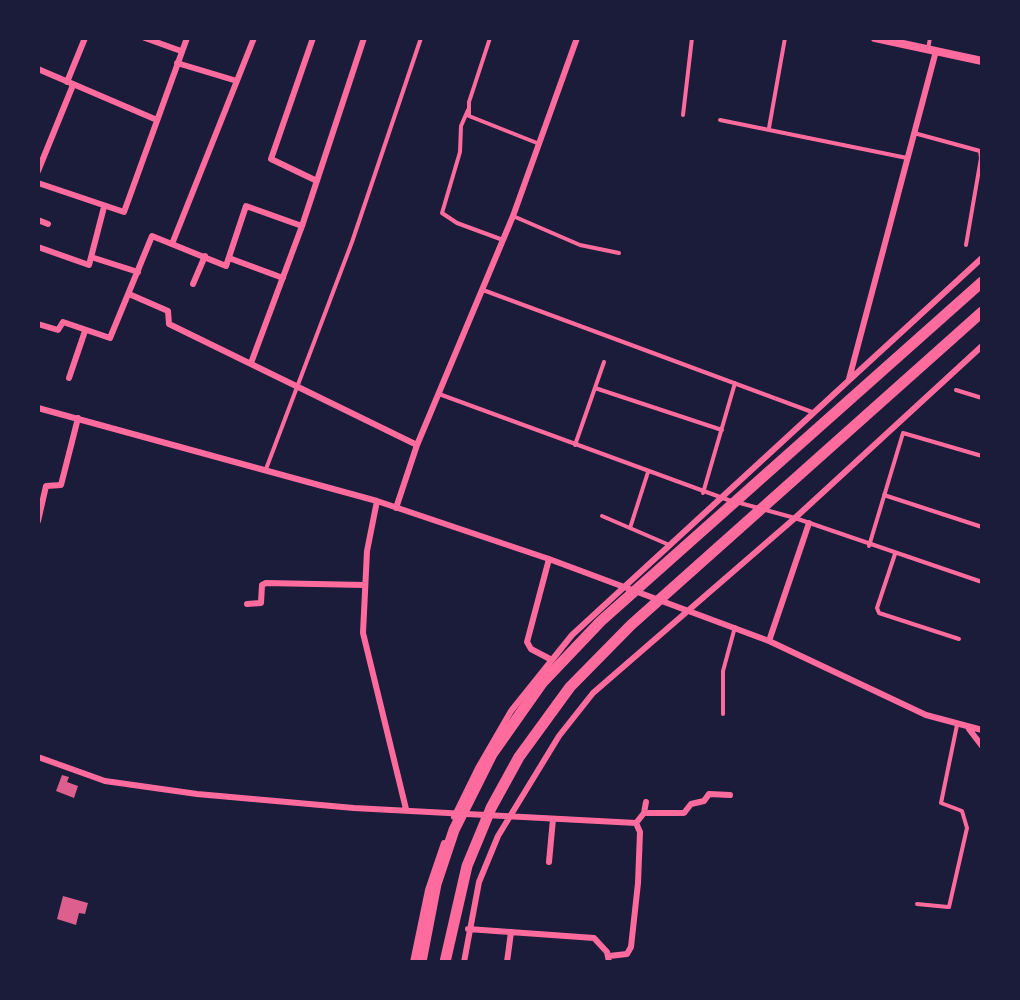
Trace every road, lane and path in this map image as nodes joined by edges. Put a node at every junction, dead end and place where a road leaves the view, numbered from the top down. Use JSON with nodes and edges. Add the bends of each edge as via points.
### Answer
{"nodes":[{"id":1,"x":85,"y":38,"type":"edge"},
{"id":2,"x":145,"y":38,"type":"edge"},
{"id":3,"x":186,"y":38,"type":"edge"},
{"id":4,"x":254,"y":38,"type":"edge"},
{"id":5,"x":313,"y":38,"type":"edge"},
{"id":6,"x":364,"y":38,"type":"edge"},
{"id":7,"x":420,"y":38,"type":"edge"},
{"id":8,"x":490,"y":38,"type":"edge"},
{"id":9,"x":577,"y":38,"type":"edge"},
{"id":10,"x":692,"y":38,"type":"edge"},
{"id":11,"x":785,"y":38,"type":"edge"},
{"id":12,"x":875,"y":38,"type":"edge"},
{"id":13,"x":930,"y":38,"type":"edge"},
{"id":14,"x":932,"y":50,"type":"junction"},
{"id":15,"x":182,"y":51,"type":"junction"},
{"id":16,"x":982,"y":61,"type":"edge"},
{"id":17,"x":178,"y":63,"type":"junction"},
{"id":18,"x":38,"y":69,"type":"edge"},
{"id":19,"x":236,"y":81,"type":"junction"},
{"id":20,"x":70,"y":83,"type":"junction"},
{"id":21,"x":468,"y":110,"type":"junction"},
{"id":22,"x":683,"y":115,"type":"dead end"},
{"id":23,"x":157,"y":120,"type":"junction"},
{"id":24,"x":720,"y":120,"type":"dead end"},
{"id":25,"x":768,"y":128,"type":"junction"},
{"id":26,"x":914,"y":133,"type":"junction"},
{"id":27,"x":539,"y":144,"type":"junction"},
{"id":28,"x":907,"y":158,"type":"junction"},
{"id":29,"x":38,"y":172,"type":"edge"},
{"id":30,"x":980,"y":173,"type":"edge"},
{"id":31,"x":317,"y":182,"type":"junction"},
{"id":32,"x":38,"y":183,"type":"edge"},
{"id":33,"x":104,"y":207,"type":"junction"},
{"id":34,"x":513,"y":216,"type":"junction"},
{"id":35,"x":38,"y":220,"type":"edge"},
{"id":36,"x":48,"y":224,"type":"dead end"},
{"id":37,"x":302,"y":226,"type":"junction"},
{"id":38,"x":503,"y":240,"type":"junction"},
{"id":39,"x":172,"y":244,"type":"junction"},
{"id":40,"x":966,"y":245,"type":"dead end"},
{"id":41,"x":38,"y":248,"type":"edge"},
{"id":42,"x":619,"y":253,"type":"dead end"},
{"id":43,"x":91,"y":256,"type":"junction"},
{"id":44,"x":205,"y":256,"type":"junction"},
{"id":45,"x":228,"y":258,"type":"junction"},
{"id":46,"x":982,"y":258,"type":"edge"},
{"id":47,"x":979,"y":267,"type":"edge"},
{"id":48,"x":138,"y":272,"type":"junction"},
{"id":49,"x":964,"y":275,"type":"junction"},
{"id":50,"x":283,"y":278,"type":"junction"},
{"id":51,"x":193,"y":284,"type":"dead end"},
{"id":52,"x":982,"y":284,"type":"edge"},
{"id":53,"x":483,"y":290,"type":"junction"},
{"id":54,"x":129,"y":294,"type":"junction"},
{"id":55,"x":982,"y":312,"type":"edge"},
{"id":56,"x":38,"y":324,"type":"edge"},
{"id":57,"x":85,"y":330,"type":"junction"},
{"id":58,"x":982,"y":346,"type":"edge"},
{"id":59,"x":604,"y":362,"type":"dead end"},
{"id":60,"x":251,"y":363,"type":"junction"},
{"id":61,"x":69,"y":378,"type":"dead end"},
{"id":62,"x":848,"y":380,"type":"junction"},
{"id":63,"x":735,"y":383,"type":"junction"},
{"id":64,"x":296,"y":384,"type":"junction"},
{"id":65,"x":595,"y":388,"type":"junction"},
{"id":66,"x":956,"y":390,"type":"dead end"},
{"id":67,"x":438,"y":393,"type":"junction"},
{"id":68,"x":982,"y":398,"type":"edge"},
{"id":69,"x":38,"y":408,"type":"edge"},
{"id":70,"x":813,"y":412,"type":"junction"},
{"id":71,"x":78,"y":418,"type":"junction"},
{"id":72,"x":722,"y":430,"type":"junction"},
{"id":73,"x":575,"y":444,"type":"junction"},
{"id":74,"x":417,"y":445,"type":"junction"},
{"id":75,"x":982,"y":456,"type":"edge"},
{"id":76,"x":266,"y":469,"type":"junction"},
{"id":77,"x":648,"y":472,"type":"junction"},
{"id":78,"x":704,"y":492,"type":"junction"},
{"id":79,"x":884,"y":495,"type":"junction"},
{"id":80,"x":719,"y":498,"type":"junction"},
{"id":81,"x":377,"y":500,"type":"junction"},
{"id":82,"x":396,"y":508,"type":"junction"},
{"id":83,"x":602,"y":516,"type":"dead end"},
{"id":84,"x":795,"y":518,"type":"junction"},
{"id":85,"x":38,"y":521,"type":"edge"},
{"id":86,"x":809,"y":524,"type":"junction"},
{"id":87,"x":982,"y":527,"type":"edge"},
{"id":88,"x":630,"y":528,"type":"junction"},
{"id":89,"x":667,"y":544,"type":"junction"},
{"id":90,"x":869,"y":546,"type":"junction"},
{"id":91,"x":895,"y":554,"type":"junction"},
{"id":92,"x":549,"y":559,"type":"junction"},
{"id":93,"x":982,"y":582,"type":"edge"},
{"id":94,"x":364,"y":584,"type":"junction"},
{"id":95,"x":622,"y":585,"type":"junction"},
{"id":96,"x":247,"y":604,"type":"dead end"},
{"id":97,"x":686,"y":610,"type":"junction"},
{"id":98,"x":735,"y":628,"type":"junction"},
{"id":99,"x":959,"y":639,"type":"dead end"},
{"id":100,"x":769,"y":641,"type":"junction"},
{"id":101,"x":550,"y":659,"type":"junction"},
{"id":102,"x":723,"y":714,"type":"dead end"},
{"id":103,"x":958,"y":725,"type":"junction"},
{"id":104,"x":968,"y":728,"type":"junction"},
{"id":105,"x":982,"y":730,"type":"edge"},
{"id":106,"x":982,"y":746,"type":"edge"},
{"id":107,"x":38,"y":757,"type":"edge"},
{"id":108,"x":730,"y":795,"type":"dead end"},
{"id":109,"x":646,"y":802,"type":"dead end"},
{"id":110,"x":406,"y":810,"type":"junction"},
{"id":111,"x":456,"y":812,"type":"junction"},
{"id":112,"x":644,"y":812,"type":"junction"},
{"id":113,"x":510,"y":815,"type":"junction"},
{"id":114,"x":553,"y":819,"type":"junction"},
{"id":115,"x":636,"y":823,"type":"junction"},
{"id":116,"x":549,"y":862,"type":"dead end"},
{"id":117,"x":918,"y":904,"type":"dead end"},
{"id":118,"x":468,"y":929,"type":"junction"},
{"id":119,"x":511,"y":932,"type":"junction"},
{"id":120,"x":608,"y":959,"type":"edge"},
{"id":121,"x":417,"y":962,"type":"edge"},
{"id":122,"x":445,"y":962,"type":"edge"},
{"id":123,"x":464,"y":962,"type":"edge"},
{"id":124,"x":507,"y":962,"type":"edge"}],
"edges":[{"from":1,"to":20,"type":"street"},
{"from":2,"to":15,"type":"street"},
{"from":3,"to":15,"type":"street"},
{"from":4,"to":19,"type":"street"},
{"from":5,"to":31,"type":"street","via":[[271,159]]},
{"from":6,"to":31,"type":"street"},
{"from":7,"to":64,"type":"lane"},
{"from":8,"to":21,"type":"lane"},
{"from":9,"to":27,"type":"street"},
{"from":10,"to":22,"type":"lane"},
{"from":11,"to":25,"type":"lane"},
{"from":12,"to":14,"type":"street"},
{"from":13,"to":14,"type":"lane"},
{"from":14,"to":16,"type":"street"},
{"from":14,"to":26,"type":"street"},
{"from":15,"to":17,"type":"street"},
{"from":17,"to":19,"type":"street"},
{"from":17,"to":23,"type":"street"},
{"from":18,"to":20,"type":"street"},
{"from":19,"to":39,"type":"street"},
{"from":20,"to":23,"type":"street"},
{"from":20,"to":29,"type":"street"},
{"from":21,"to":27,"type":"lane","via":[[474,120]]},
{"from":21,"to":38,"type":"lane","via":[[442,213]]},
{"from":23,"to":33,"type":"street","via":[[124,212]]},
{"from":24,"to":25,"type":"lane"},
{"from":25,"to":28,"type":"lane"},
{"from":26,"to":28,"type":"street"},
{"from":26,"to":30,"type":"lane","via":[[980,151]]},
{"from":27,"to":34,"type":"street"},
{"from":28,"to":62,"type":"street"},
{"from":30,"to":40,"type":"lane"},
{"from":31,"to":37,"type":"street"},
{"from":32,"to":33,"type":"street"},
{"from":33,"to":43,"type":"street"},
{"from":34,"to":38,"type":"street"},
{"from":34,"to":42,"type":"lane","via":[[580,245]]},
{"from":35,"to":36,"type":"street"},
{"from":37,"to":45,"type":"street","via":[[246,206]]},
{"from":37,"to":50,"type":"street"},
{"from":38,"to":53,"type":"street"},
{"from":39,"to":44,"type":"street"},
{"from":39,"to":48,"type":"street","via":[[152,236]]},
{"from":41,"to":43,"type":"street","via":[[89,265]]},
{"from":43,"to":48,"type":"street"},
{"from":44,"to":45,"type":"street","via":[[226,266]]},
{"from":44,"to":51,"type":"street"},
{"from":45,"to":50,"type":"street"},
{"from":46,"to":47,"type":"street"},
{"from":47,"to":49,"type":"street"},
{"from":48,"to":54,"type":"street"},
{"from":49,"to":52,"type":"street"},
{"from":49,"to":62,"type":"street"},
{"from":50,"to":60,"type":"street"},
{"from":52,"to":121,"type":"highway","via":[[601,621],[542,683],[492,754],[454,830]]},
{"from":53,"to":63,"type":"lane"},
{"from":53,"to":67,"type":"street"},
{"from":54,"to":57,"type":"street","via":[[110,338]]},
{"from":54,"to":60,"type":"street","via":[[168,311],[169,324]]},
{"from":55,"to":122,"type":"highway","via":[[570,687],[490,808],[463,880]]},
{"from":56,"to":57,"type":"street","via":[[58,330],[63,322]]},
{"from":57,"to":61,"type":"street"},
{"from":58,"to":84,"type":"street"},
{"from":59,"to":65,"type":"lane"},
{"from":60,"to":64,"type":"street"},
{"from":62,"to":70,"type":"street"},
{"from":63,"to":70,"type":"lane"},
{"from":63,"to":72,"type":"lane"},
{"from":64,"to":74,"type":"street"},
{"from":64,"to":76,"type":"lane"},
{"from":65,"to":72,"type":"lane"},
{"from":65,"to":73,"type":"lane"},
{"from":66,"to":68,"type":"lane"},
{"from":67,"to":73,"type":"lane"},
{"from":67,"to":74,"type":"street"},
{"from":69,"to":71,"type":"street"},
{"from":70,"to":80,"type":"street"},
{"from":71,"to":76,"type":"street"},
{"from":71,"to":85,"type":"street","via":[[61,485],[46,486]]},
{"from":72,"to":78,"type":"lane"},
{"from":73,"to":77,"type":"lane"},
{"from":74,"to":82,"type":"street"},
{"from":75,"to":79,"type":"lane","via":[[903,433]]},
{"from":76,"to":81,"type":"street"},
{"from":77,"to":78,"type":"lane"},
{"from":77,"to":88,"type":"lane"},
{"from":78,"to":80,"type":"lane"},
{"from":79,"to":87,"type":"lane"},
{"from":79,"to":90,"type":"lane"},
{"from":80,"to":84,"type":"lane"},
{"from":80,"to":89,"type":"street"},
{"from":81,"to":82,"type":"street"},
{"from":81,"to":94,"type":"street"},
{"from":82,"to":92,"type":"street"},
{"from":83,"to":88,"type":"lane"},
{"from":84,"to":86,"type":"lane"},
{"from":84,"to":97,"type":"street"},
{"from":86,"to":90,"type":"lane"},
{"from":86,"to":100,"type":"street"},
{"from":88,"to":89,"type":"lane"},
{"from":89,"to":95,"type":"street"},
{"from":90,"to":91,"type":"lane"},
{"from":91,"to":93,"type":"lane"},
{"from":91,"to":99,"type":"lane","via":[[878,612]]},
{"from":92,"to":95,"type":"street"},
{"from":92,"to":101,"type":"street","via":[[527,642]]},
{"from":94,"to":96,"type":"street","via":[[266,583],[261,603]]},
{"from":94,"to":110,"type":"street","via":[[366,656]]},
{"from":95,"to":97,"type":"street"},
{"from":95,"to":101,"type":"street"},
{"from":97,"to":98,"type":"street"},
{"from":97,"to":113,"type":"street","via":[[593,693]]},
{"from":98,"to":100,"type":"street"},
{"from":98,"to":102,"type":"lane","via":[[723,672]]},
{"from":100,"to":103,"type":"street"},
{"from":101,"to":111,"type":"street","via":[[494,739]]},
{"from":103,"to":104,"type":"street"},
{"from":103,"to":117,"type":"lane","via":[[941,800],[962,811],[966,828],[950,907]]},
{"from":104,"to":105,"type":"street"},
{"from":104,"to":106,"type":"street"},
{"from":107,"to":110,"type":"street","via":[[105,781]]},
{"from":108,"to":112,"type":"street","via":[[710,794],[684,813]]},
{"from":109,"to":112,"type":"street"},
{"from":110,"to":111,"type":"street"},
{"from":111,"to":113,"type":"street"},
{"from":111,"to":121,"type":"street","via":[[428,890]]},
{"from":112,"to":115,"type":"street"},
{"from":113,"to":114,"type":"street"},
{"from":113,"to":118,"type":"street","via":[[489,855]]},
{"from":114,"to":115,"type":"street"},
{"from":114,"to":116,"type":"street"},
{"from":115,"to":120,"type":"street","via":[[631,947]]},
{"from":118,"to":119,"type":"street"},
{"from":118,"to":123,"type":"street"},
{"from":119,"to":120,"type":"street","via":[[594,938]]},
{"from":119,"to":124,"type":"street"}]}
